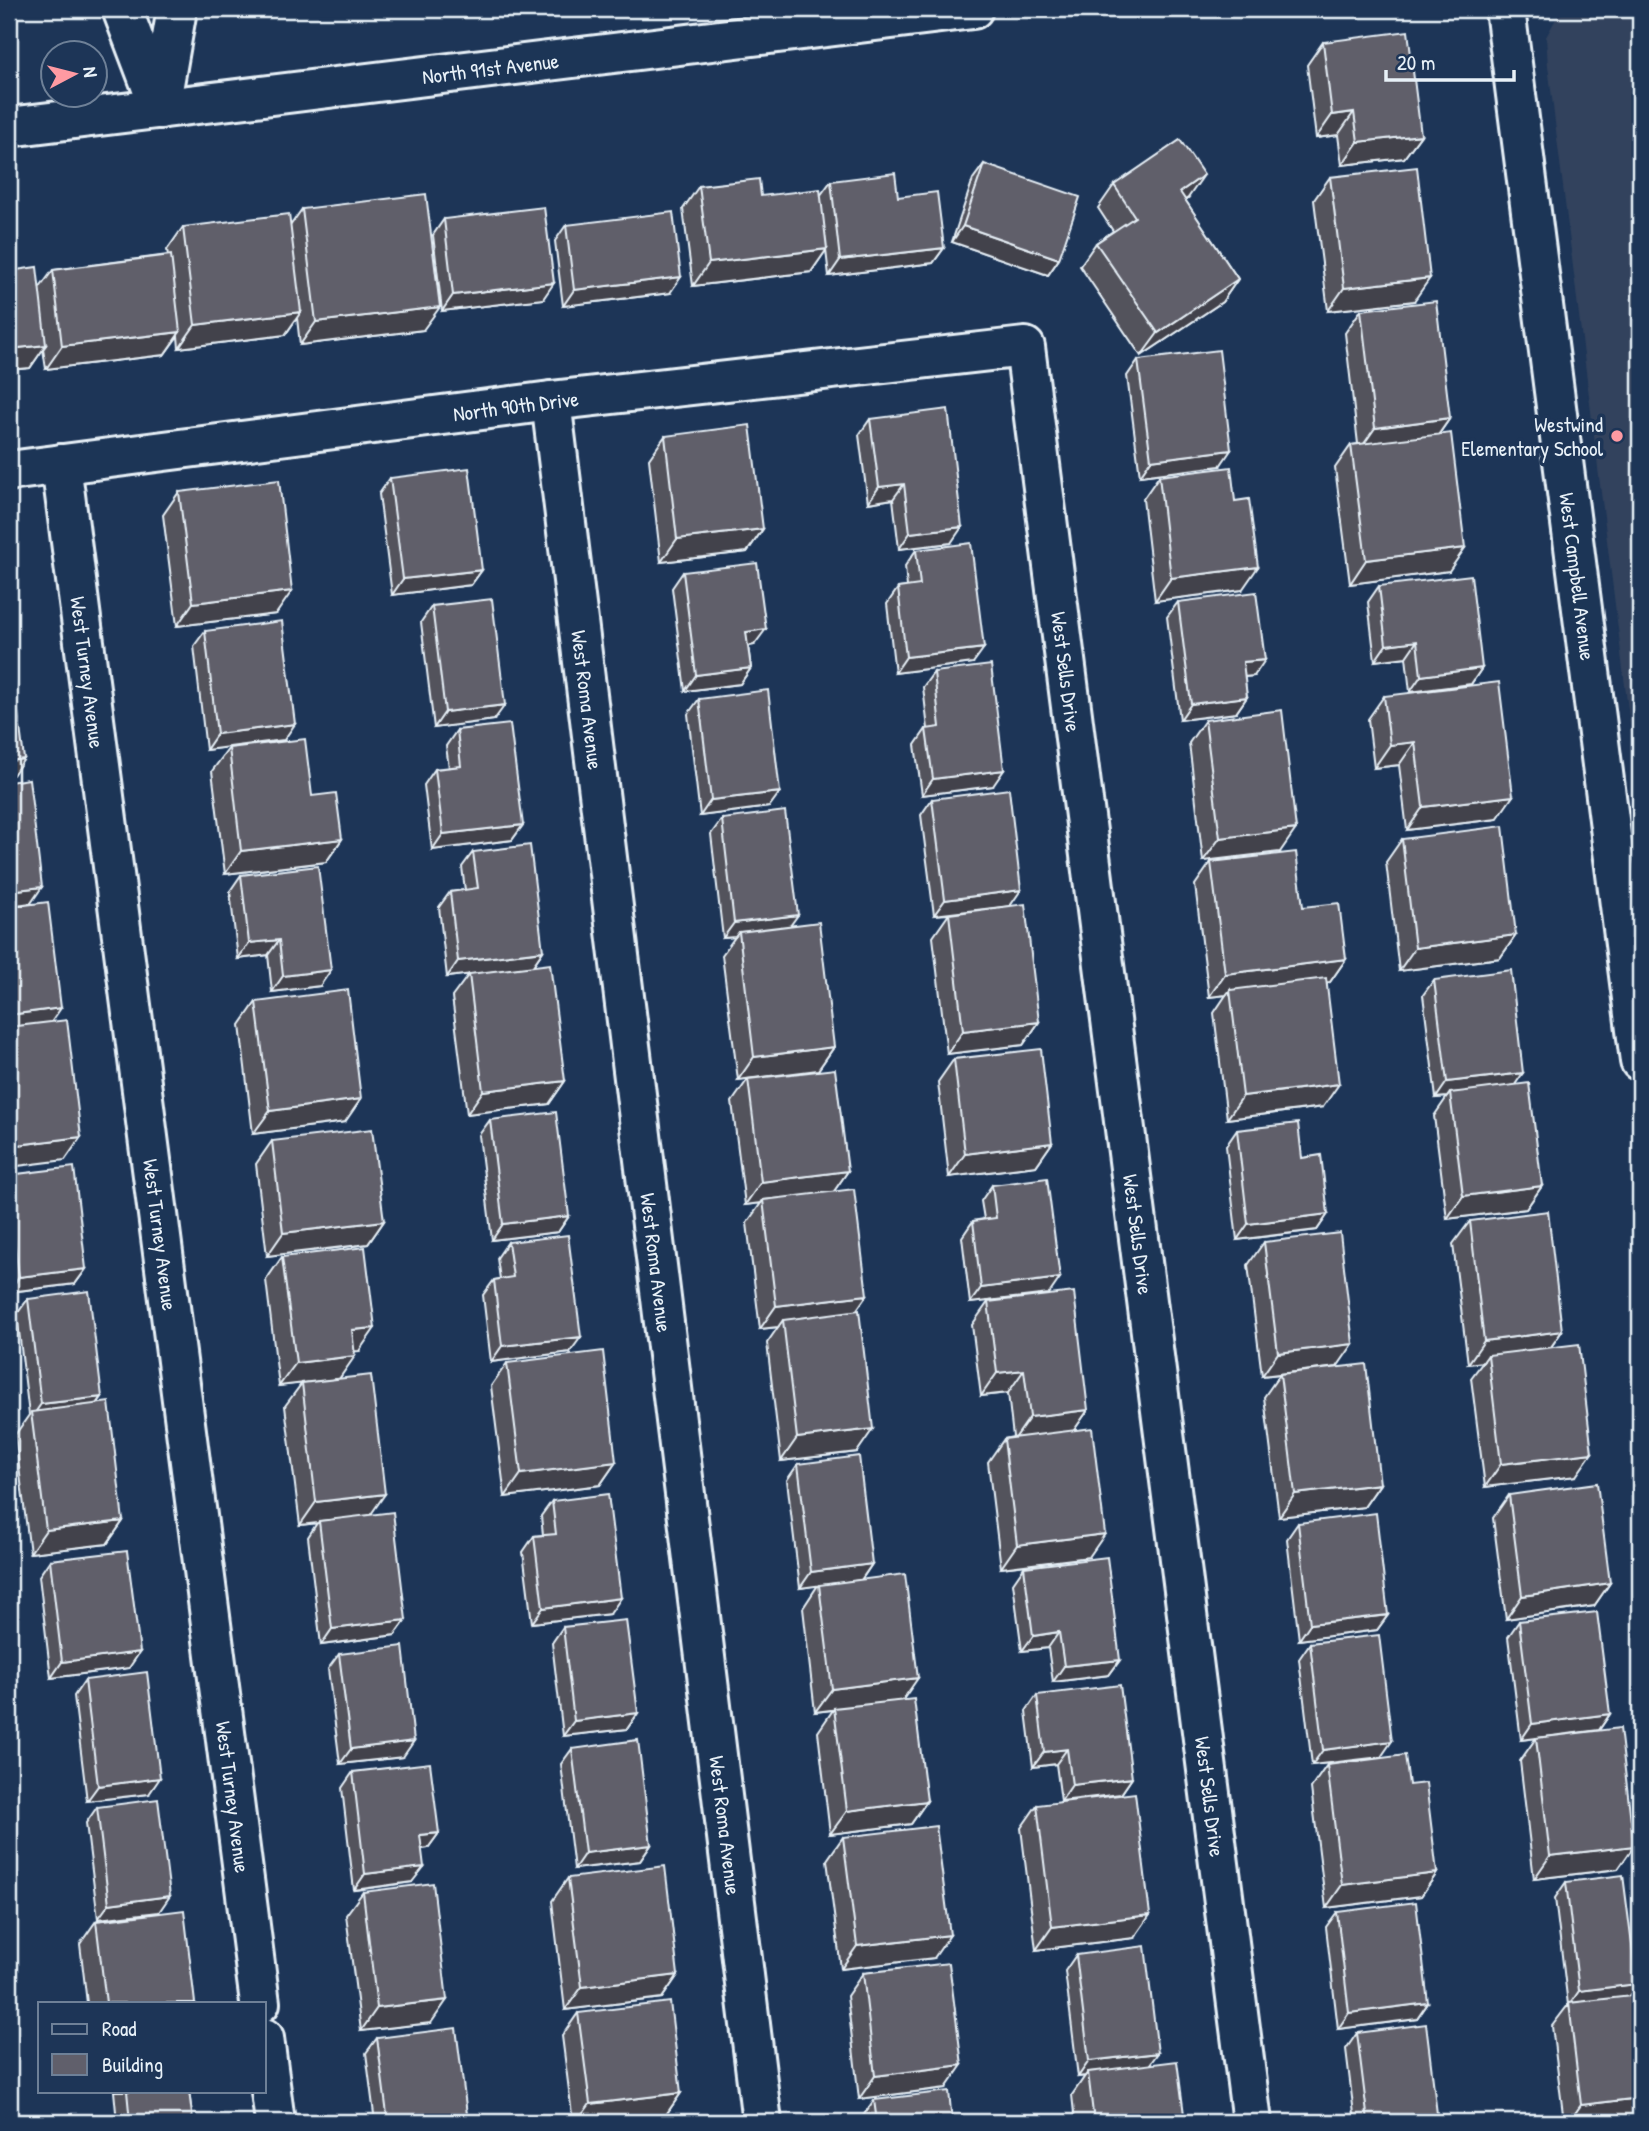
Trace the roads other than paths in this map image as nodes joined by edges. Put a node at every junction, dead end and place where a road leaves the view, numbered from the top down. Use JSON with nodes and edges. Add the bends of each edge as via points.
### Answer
{"nodes":[{"id":1,"x":122,"y":9,"type":"edge"},
{"id":2,"x":177,"y":9,"type":"edge"},
{"id":3,"x":973,"y":9,"type":"edge"},
{"id":4,"x":1505,"y":9,"type":"edge"},
{"id":5,"x":160,"y":109,"type":"junction"},
{"id":6,"x":9,"y":127,"type":"edge"},
{"id":7,"x":1025,"y":347,"type":"joint"},
{"id":8,"x":551,"y":401,"type":"junction"},
{"id":9,"x":61,"y":464,"type":"junction"},
{"id":10,"x":9,"y":471,"type":"edge"},
{"id":11,"x":1640,"y":1061,"type":"edge"},
{"id":12,"x":260,"y":2002,"type":"edge"},
{"id":13,"x":266,"y":2053,"type":"edge"},
{"id":14,"x":275,"y":2122,"type":"edge"},
{"id":15,"x":762,"y":2122,"type":"edge"},
{"id":16,"x":1252,"y":2122,"type":"edge"}],
"edges":[{"from":1,"to":5,"type":"street"},
{"from":2,"to":5,"type":"street"},
{"from":3,"to":5,"type":"street","name":"North 91st Avenue"},
{"from":4,"to":11,"type":"street","name":"West Campbell Avenue"},
{"from":5,"to":6,"type":"street","name":"North 91st Avenue"},
{"from":7,"to":8,"type":"street","name":"North 90th Drive"},
{"from":7,"to":16,"type":"street","name":"West Sells Drive"},
{"from":8,"to":9,"type":"street","name":"North 90th Drive"},
{"from":8,"to":15,"type":"street","name":"West Roma Avenue"},
{"from":9,"to":10,"type":"street","name":"North 90th Drive"},
{"from":9,"to":12,"type":"street","name":"West Turney Avenue"},
{"from":13,"to":14,"type":"street"}]}
